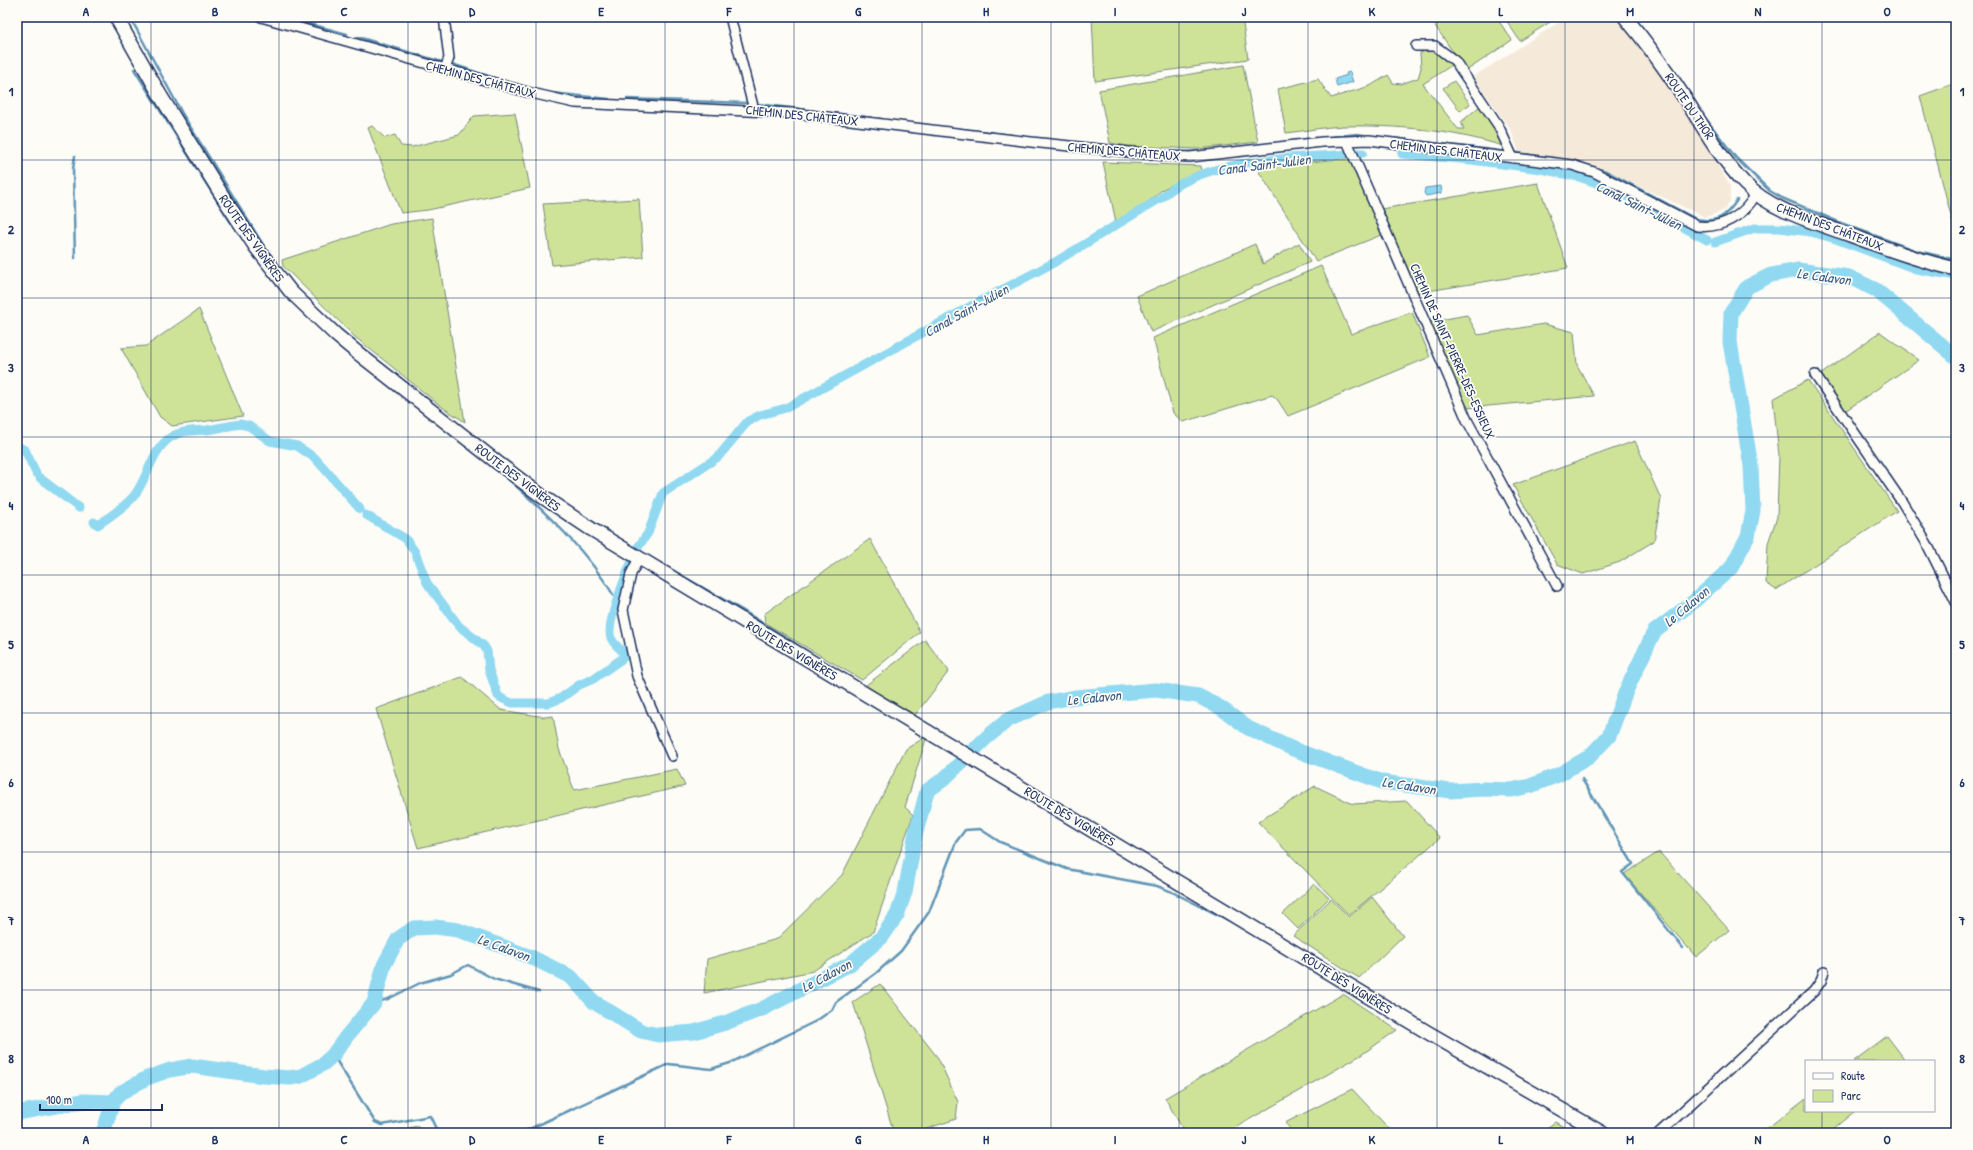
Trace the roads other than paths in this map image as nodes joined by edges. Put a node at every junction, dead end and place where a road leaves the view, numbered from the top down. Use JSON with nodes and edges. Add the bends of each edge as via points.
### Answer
{"nodes":[{"id":1,"x":116,"y":17,"type":"edge"},
{"id":2,"x":261,"y":17,"type":"edge"},
{"id":3,"x":444,"y":17,"type":"edge"},
{"id":4,"x":730,"y":17,"type":"edge"},
{"id":5,"x":1625,"y":17,"type":"edge"},
{"id":6,"x":1416,"y":46,"type":"dead end"},
{"id":7,"x":445,"y":69,"type":"junction"},
{"id":8,"x":754,"y":110,"type":"junction"},
{"id":9,"x":1347,"y":141,"type":"junction"},
{"id":10,"x":1512,"y":158,"type":"junction"},
{"id":11,"x":1756,"y":194,"type":"junction"},
{"id":12,"x":1956,"y":269,"type":"edge"},
{"id":13,"x":1815,"y":375,"type":"dead end"},
{"id":14,"x":635,"y":555,"type":"junction"},
{"id":15,"x":1557,"y":586,"type":"dead end"},
{"id":16,"x":1956,"y":602,"type":"edge"},
{"id":17,"x":672,"y":756,"type":"dead end"},
{"id":18,"x":1824,"y":971,"type":"dead end"},
{"id":19,"x":1602,"y":1133,"type":"edge"},
{"id":20,"x":1659,"y":1133,"type":"edge"}],
"edges":[{"from":1,"to":14,"type":"street","name":"ROUTE DES VIGNÈRES","via":[[160,95],[225,200],[255,246],[292,292],[336,335],[498,463],[543,497]]},
{"from":2,"to":7,"type":"street","name":"CHEMIN DES CHÂTEAUX"},
{"from":3,"to":7,"type":"street","via":[[449,58]]},
{"from":4,"to":8,"type":"street"},
{"from":5,"to":11,"type":"street","name":"ROUTE DU THOR","via":[[1667,71],[1724,159]]},
{"from":6,"to":10,"type":"street","via":[[1435,46],[1455,61],[1498,125]]},
{"from":7,"to":8,"type":"street","name":"CHEMIN DES CHÂTEAUX","via":[[576,103]]},
{"from":8,"to":9,"type":"street","name":"CHEMIN DES CHÂTEAUX","via":[[792,112],[1031,142],[1190,157]]},
{"from":9,"to":10,"type":"street","name":"CHEMIN DES CHÂTEAUX","via":[[1377,141]]},
{"from":9,"to":15,"type":"street","name":"CHEMIN DE SAINT-PIERRE-DES-ESSIEUX","via":[[1467,420]]},
{"from":10,"to":11,"type":"street","name":"CHEMIN DES CHÂTEAUX","via":[[1572,166],[1594,172],[1697,226],[1710,228],[1723,224],[1748,205]]},
{"from":11,"to":12,"type":"street","name":"CHEMIN DES CHÂTEAUX","via":[[1811,222],[1932,264]]},
{"from":13,"to":16,"type":"street","via":[[1902,502],[1926,542]]},
{"from":14,"to":17,"type":"street","via":[[623,610],[636,676]]},
{"from":14,"to":19,"type":"street","name":"ROUTE DES VIGNÈRES","via":[[1420,1028]]},
{"from":18,"to":20,"type":"street","via":[[1814,991]]}]}
